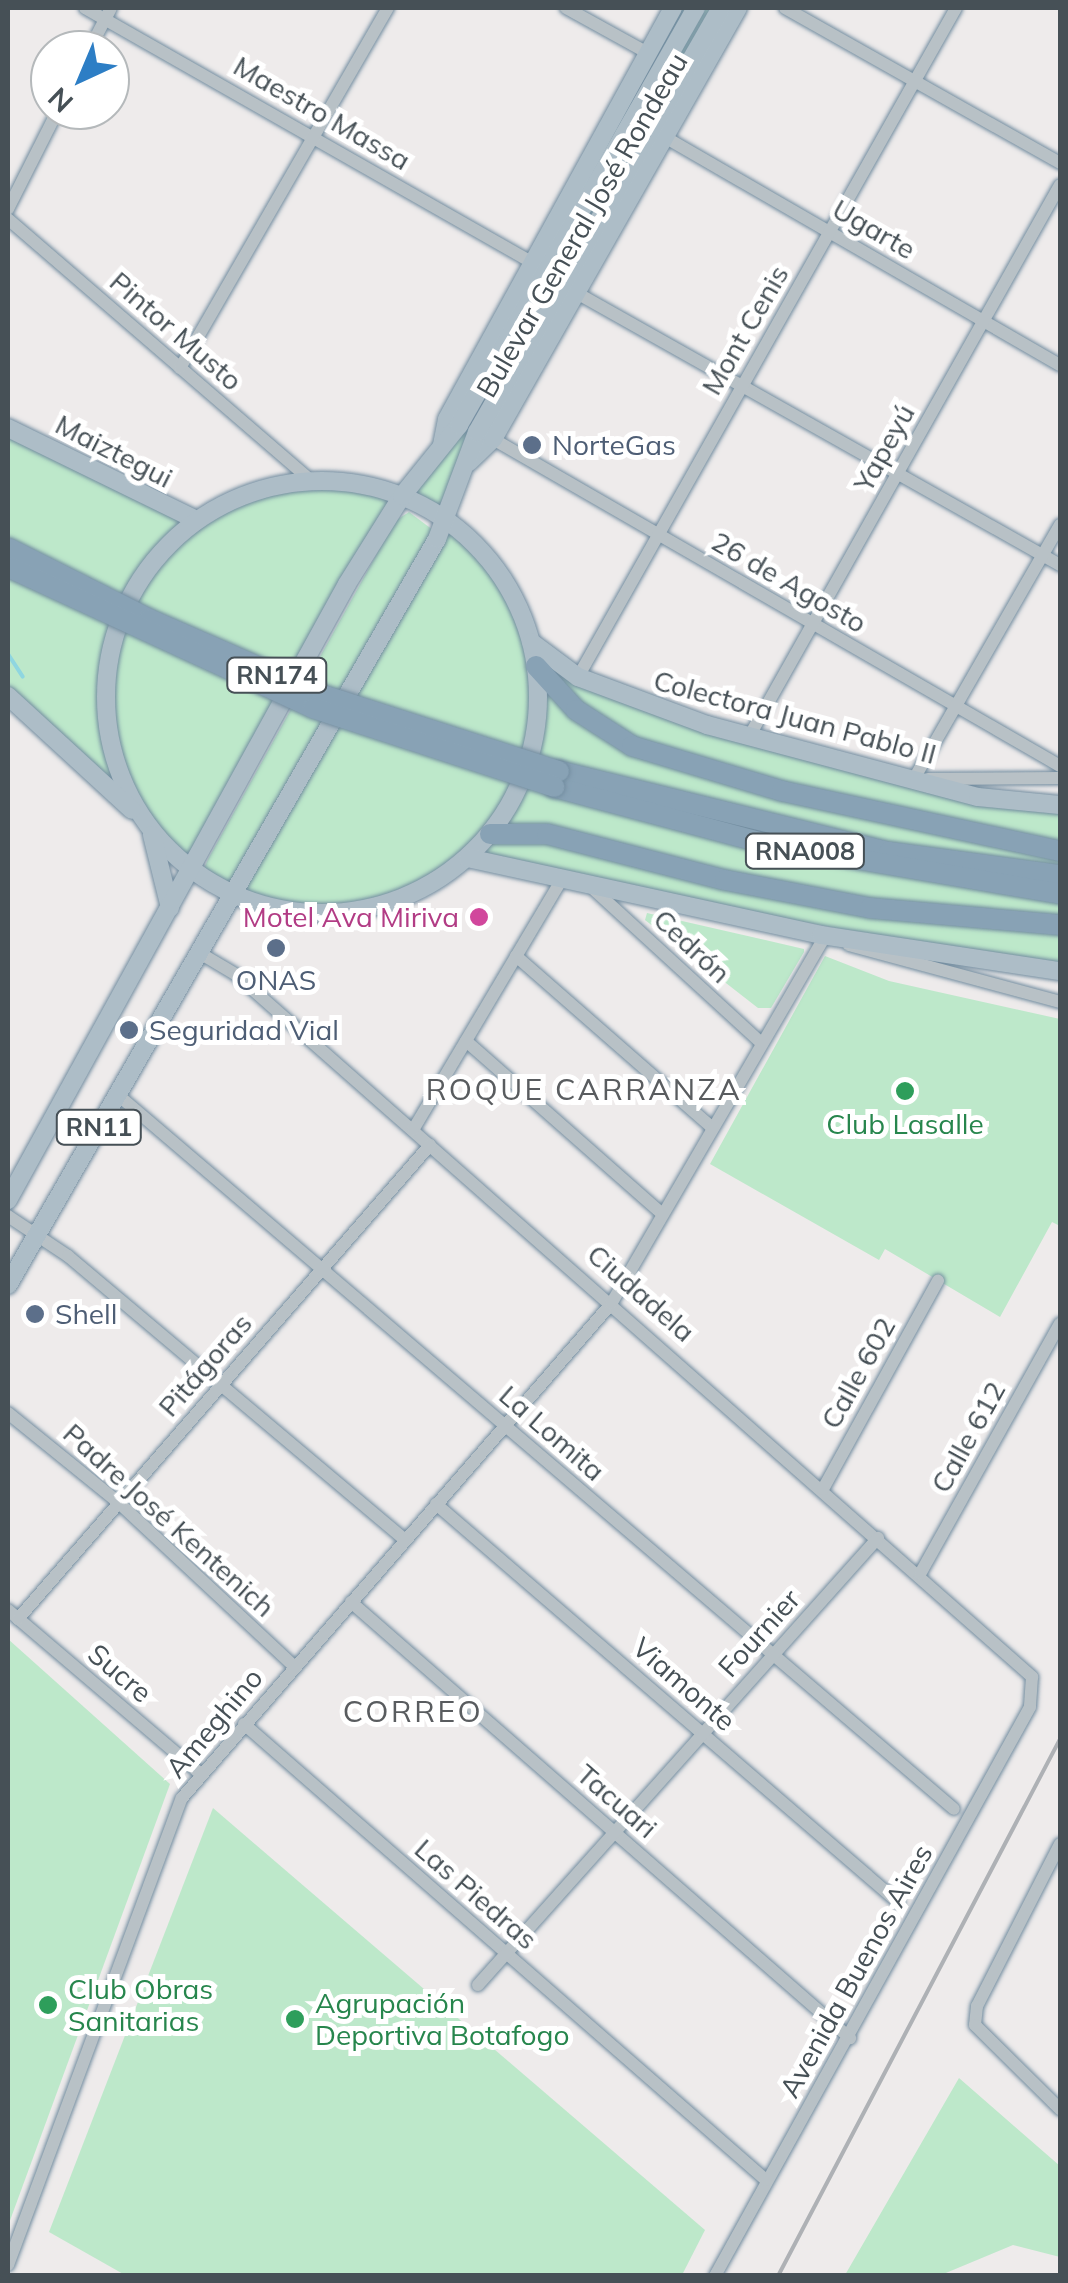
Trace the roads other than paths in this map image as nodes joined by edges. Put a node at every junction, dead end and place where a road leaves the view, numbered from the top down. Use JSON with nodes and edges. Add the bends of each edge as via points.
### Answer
{"nodes":[{"id":1,"x":86,"y":8,"type":"edge"},
{"id":2,"x":388,"y":8,"type":"edge"},
{"id":3,"x":566,"y":8,"type":"edge"},
{"id":4,"x":673,"y":8,"type":"edge"},
{"id":5,"x":696,"y":8,"type":"edge"},
{"id":6,"x":721,"y":8,"type":"edge"},
{"id":7,"x":738,"y":8,"type":"edge"},
{"id":8,"x":785,"y":8,"type":"edge"},
{"id":9,"x":956,"y":8,"type":"edge"},
{"id":10,"x":108,"y":13,"type":"edge"},
{"id":11,"x":648,"y":53,"type":"junction"},
{"id":12,"x":914,"y":80,"type":"junction"},
{"id":13,"x":48,"y":130,"type":"edge"},
{"id":14,"x":314,"y":136,"type":"junction"},
{"id":15,"x":663,"y":136,"type":"junction"},
{"id":16,"x":1060,"y":163,"type":"edge"},
{"id":17,"x":1060,"y":185,"type":"edge"},
{"id":18,"x":8,"y":208,"type":"edge"},
{"id":19,"x":8,"y":219,"type":"edge"},
{"id":20,"x":829,"y":232,"type":"junction"},
{"id":21,"x":533,"y":263,"type":"junction"},
{"id":22,"x":575,"y":292,"type":"junction"},
{"id":23,"x":984,"y":321,"type":"junction"},
{"id":24,"x":1060,"y":365,"type":"edge"},
{"id":25,"x":180,"y":368,"type":"junction"},
{"id":26,"x":742,"y":386,"type":"junction"},
{"id":27,"x":8,"y":428,"type":"edge"},
{"id":28,"x":493,"y":439,"type":"junction"},
{"id":29,"x":442,"y":445,"type":"junction"},
{"id":30,"x":466,"y":464,"type":"junction"},
{"id":31,"x":897,"y":475,"type":"junction"},
{"id":32,"x":311,"y":481,"type":"junction"},
{"id":33,"x":402,"y":496,"type":"junction"},
{"id":34,"x":197,"y":520,"type":"junction"},
{"id":35,"x":446,"y":520,"type":"junction"},
{"id":36,"x":1060,"y":525,"type":"edge"},
{"id":37,"x":657,"y":534,"type":"junction"},
{"id":38,"x":8,"y":548,"type":"edge"},
{"id":39,"x":1042,"y":557,"type":"junction"},
{"id":40,"x":1060,"y":565,"type":"edge"},
{"id":41,"x":8,"y":567,"type":"edge"},
{"id":42,"x":813,"y":624,"type":"junction"},
{"id":43,"x":531,"y":642,"type":"junction"},
{"id":44,"x":536,"y":666,"type":"junction"},
{"id":45,"x":578,"y":677,"type":"junction"},
{"id":46,"x":8,"y":696,"type":"edge"},
{"id":47,"x":955,"y":706,"type":"junction"},
{"id":48,"x":750,"y":735,"type":"junction"},
{"id":49,"x":1060,"y":766,"type":"edge"},
{"id":50,"x":917,"y":778,"type":"junction"},
{"id":51,"x":1060,"y":778,"type":"edge"},
{"id":52,"x":557,"y":779,"type":"junction"},
{"id":53,"x":1060,"y":805,"type":"edge"},
{"id":54,"x":148,"y":826,"type":"junction"},
{"id":55,"x":490,"y":834,"type":"junction"},
{"id":56,"x":1060,"y":851,"type":"edge"},
{"id":57,"x":468,"y":858,"type":"junction"},
{"id":58,"x":192,"y":870,"type":"junction"},
{"id":59,"x":1060,"y":875,"type":"edge"},
{"id":60,"x":562,"y":879,"type":"junction"},
{"id":61,"x":590,"y":886,"type":"junction"},
{"id":62,"x":232,"y":894,"type":"junction"},
{"id":63,"x":1060,"y":894,"type":"edge"},
{"id":64,"x":170,"y":908,"type":"junction"},
{"id":65,"x":1060,"y":926,"type":"edge"},
{"id":66,"x":821,"y":935,"type":"junction"},
{"id":67,"x":198,"y":952,"type":"junction"},
{"id":68,"x":516,"y":956,"type":"junction"},
{"id":69,"x":1060,"y":971,"type":"edge"},
{"id":70,"x":1060,"y":1002,"type":"edge"},
{"id":71,"x":466,"y":1041,"type":"junction"},
{"id":72,"x":760,"y":1042,"type":"junction"},
{"id":73,"x":118,"y":1095,"type":"junction"},
{"id":74,"x":712,"y":1127,"type":"junction"},
{"id":75,"x":413,"y":1130,"type":"junction"},
{"id":76,"x":430,"y":1145,"type":"junction"},
{"id":77,"x":8,"y":1200,"type":"edge"},
{"id":78,"x":662,"y":1214,"type":"junction"},
{"id":79,"x":8,"y":1216,"type":"edge"},
{"id":80,"x":36,"y":1234,"type":"junction"},
{"id":81,"x":322,"y":1269,"type":"junction"},
{"id":82,"x":938,"y":1280,"type":"dead end"},
{"id":83,"x":8,"y":1285,"type":"edge"},
{"id":84,"x":611,"y":1304,"type":"junction"},
{"id":85,"x":1060,"y":1324,"type":"edge"},
{"id":86,"x":222,"y":1385,"type":"junction"},
{"id":87,"x":8,"y":1413,"type":"edge"},
{"id":88,"x":505,"y":1426,"type":"junction"},
{"id":89,"x":822,"y":1489,"type":"junction"},
{"id":90,"x":119,"y":1503,"type":"junction"},
{"id":91,"x":436,"y":1504,"type":"junction"},
{"id":92,"x":878,"y":1538,"type":"junction"},
{"id":93,"x":405,"y":1540,"type":"junction"},
{"id":94,"x":920,"y":1574,"type":"junction"},
{"id":95,"x":350,"y":1602,"type":"junction"},
{"id":96,"x":13,"y":1614,"type":"edge"},
{"id":97,"x":773,"y":1655,"type":"junction"},
{"id":98,"x":294,"y":1666,"type":"junction"},
{"id":99,"x":1035,"y":1688,"type":"joint"},
{"id":100,"x":244,"y":1724,"type":"junction"},
{"id":101,"x":704,"y":1734,"type":"junction"},
{"id":102,"x":201,"y":1774,"type":"junction"},
{"id":103,"x":954,"y":1809,"type":"dead end"},
{"id":104,"x":616,"y":1834,"type":"junction"},
{"id":105,"x":1060,"y":1844,"type":"edge"},
{"id":106,"x":900,"y":1903,"type":"dead end"},
{"id":107,"x":506,"y":1954,"type":"junction"},
{"id":108,"x":478,"y":1985,"type":"dead end"},
{"id":109,"x":850,"y":2038,"type":"junction"},
{"id":110,"x":1060,"y":2109,"type":"edge"},
{"id":111,"x":766,"y":2180,"type":"junction"},
{"id":112,"x":8,"y":2266,"type":"edge"},
{"id":113,"x":715,"y":2276,"type":"edge"}],
"edges":[{"from":1,"to":10,"type":"street","name":"Maestro Massa"},
{"from":2,"to":14,"type":"street"},
{"from":3,"to":11,"type":"street"},
{"from":4,"to":11,"type":"main road","name":"Bulevar General José Rondeau"},
{"from":5,"to":29,"type":"main road","name":"Bulevar General José Rondeau"},
{"from":6,"to":30,"type":"main road","name":"Bulevar General José Rondeau","via":[[477,432]]},
{"from":7,"to":15,"type":"main road","name":"Bulevar General José Rondeau"},
{"from":8,"to":12,"type":"street"},
{"from":9,"to":12,"type":"street","name":"Mont Cenis"},
{"from":10,"to":14,"type":"street","name":"Maestro Massa"},
{"from":11,"to":21,"type":"main road","name":"Bulevar General José Rondeau"},
{"from":12,"to":16,"type":"street"},
{"from":12,"to":20,"type":"street","name":"Mont Cenis"},
{"from":13,"to":18,"type":"street"},
{"from":14,"to":21,"type":"street","name":"Maestro Massa"},
{"from":14,"to":25,"type":"street"},
{"from":15,"to":20,"type":"street","name":"Ugarte"},
{"from":15,"to":22,"type":"main road","name":"Bulevar General José Rondeau"},
{"from":17,"to":23,"type":"street","name":"Yapeyú"},
{"from":19,"to":25,"type":"street","name":"Pintor Musto"},
{"from":20,"to":23,"type":"street","name":"Ugarte"},
{"from":20,"to":26,"type":"street","name":"Mont Cenis"},
{"from":21,"to":29,"type":"main road","name":"Bulevar General José Rondeau","via":[[447,419]]},
{"from":22,"to":26,"type":"street"},
{"from":22,"to":28,"type":"main road","name":"Bulevar General José Rondeau"},
{"from":23,"to":24,"type":"street","name":"Ugarte"},
{"from":23,"to":31,"type":"street","name":"Yapeyú"},
{"from":25,"to":32,"type":"street","name":"Pintor Musto"},
{"from":26,"to":31,"type":"street"},
{"from":26,"to":37,"type":"street","name":"Mont Cenis"},
{"from":27,"to":34,"type":"main road","name":"Maiztegui"},
{"from":28,"to":30,"type":"main road","name":"Bulevar General José Rondeau"},
{"from":28,"to":37,"type":"street","name":"26 de Agosto"},
{"from":29,"to":33,"type":"main road","name":"Bulevar General José Rondeau"},
{"from":30,"to":35,"type":"main road","name":"Bulevar General José Rondeau"},
{"from":31,"to":39,"type":"street"},
{"from":31,"to":42,"type":"street","name":"Yapeyú"},
{"from":32,"to":33,"type":"main road"},
{"from":32,"to":34,"type":"main road","via":[[245,494]]},
{"from":33,"to":35,"type":"main road"},
{"from":33,"to":58,"type":"main road","name":"Bulevar General José Rondeau","number":"RN11"},
{"from":34,"to":54,"type":"main road","via":[[147,568],[116,627],[108,664],[112,752]]},
{"from":35,"to":43,"type":"main road","via":[[498,569]]},
{"from":35,"to":62,"type":"main road","name":"Bulevar General José Rondeau","number":"RN11"},
{"from":36,"to":39,"type":"street"},
{"from":37,"to":42,"type":"street","name":"26 de Agosto"},
{"from":37,"to":45,"type":"street","name":"Mont Cenis"},
{"from":38,"to":52,"type":"highway","number":"RN174","bridge":true,"via":[[322,695]]},
{"from":39,"to":40,"type":"street"},
{"from":39,"to":47,"type":"street"},
{"from":41,"to":52,"type":"highway","number":"RN174","bridge":true,"via":[[264,688]]},
{"from":42,"to":47,"type":"street","name":"26 de Agosto"},
{"from":42,"to":48,"type":"street","name":"Yapeyú"},
{"from":43,"to":44,"type":"main road"},
{"from":43,"to":45,"type":"main road","name":"Colectora Juan Pablo II"},
{"from":44,"to":55,"type":"main road","via":[[530,754]]},
{"from":44,"to":56,"type":"highway","via":[[576,710],[632,746],[782,791]]},
{"from":45,"to":48,"type":"main road","name":"Colectora Juan Pablo II","via":[[640,705]]},
{"from":46,"to":54,"type":"main road"},
{"from":47,"to":49,"type":"street","name":"26 de Agosto"},
{"from":47,"to":50,"type":"street"},
{"from":48,"to":50,"type":"main road","name":"Colectora Juan Pablo II"},
{"from":50,"to":51,"type":"street"},
{"from":50,"to":53,"type":"main road","name":"Colectora Juan Pablo II","via":[[978,797]]},
{"from":52,"to":59,"type":"highway","number":"RNA008","via":[[889,852]]},
{"from":52,"to":63,"type":"highway","number":"RNA008","via":[[763,843]]},
{"from":54,"to":58,"type":"main road"},
{"from":54,"to":64,"type":"main road"},
{"from":55,"to":57,"type":"main road"},
{"from":55,"to":65,"type":"highway","via":[[547,834],[725,880],[870,908]]},
{"from":57,"to":60,"type":"main road"},
{"from":57,"to":62,"type":"main road","via":[[428,886],[365,910],[297,912]]},
{"from":58,"to":62,"type":"main road"},
{"from":58,"to":64,"type":"main road","number":"RN11"},
{"from":60,"to":61,"type":"main road"},
{"from":60,"to":68,"type":"street"},
{"from":61,"to":66,"type":"main road"},
{"from":61,"to":72,"type":"street","name":"Cedrón"},
{"from":62,"to":67,"type":"main road","number":"RN11"},
{"from":64,"to":77,"type":"main road","number":"RN11"},
{"from":66,"to":69,"type":"main road"},
{"from":66,"to":70,"type":"street"},
{"from":66,"to":72,"type":"street","name":"Ameghino"},
{"from":67,"to":73,"type":"main road","number":"RN11"},
{"from":67,"to":75,"type":"street","name":"Ciudadela","via":[[235,974]]},
{"from":68,"to":71,"type":"street"},
{"from":68,"to":74,"type":"street"},
{"from":71,"to":75,"type":"street"},
{"from":71,"to":78,"type":"street"},
{"from":72,"to":74,"type":"street","name":"Ameghino"},
{"from":73,"to":80,"type":"main road","number":"RN11"},
{"from":73,"to":81,"type":"street","name":"La Lomita"},
{"from":74,"to":78,"type":"street","name":"Ameghino"},
{"from":75,"to":76,"type":"street","name":"Ciudadela"},
{"from":76,"to":81,"type":"street","name":"Pitágoras"},
{"from":76,"to":84,"type":"street","name":"Ciudadela"},
{"from":78,"to":84,"type":"street","name":"Ameghino"},
{"from":79,"to":80,"type":"street"},
{"from":80,"to":83,"type":"main road","number":"RN11"},
{"from":80,"to":86,"type":"street"},
{"from":81,"to":86,"type":"street","name":"Pitágoras"},
{"from":81,"to":88,"type":"street","name":"La Lomita"},
{"from":82,"to":89,"type":"street","name":"Calle 602"},
{"from":84,"to":88,"type":"street","name":"Ameghino"},
{"from":84,"to":89,"type":"street","name":"Ciudadela"},
{"from":85,"to":94,"type":"street","name":"Calle 612"},
{"from":86,"to":90,"type":"street","name":"Pitágoras"},
{"from":86,"to":93,"type":"street"},
{"from":87,"to":90,"type":"street","name":"Padre José Kentenich"},
{"from":88,"to":91,"type":"street","name":"Ameghino"},
{"from":88,"to":97,"type":"street","name":"La Lomita"},
{"from":89,"to":92,"type":"street","name":"Ciudadela"},
{"from":90,"to":96,"type":"street","name":"Pitágoras"},
{"from":90,"to":98,"type":"street","name":"Padre José Kentenich"},
{"from":91,"to":93,"type":"street","name":"Ameghino"},
{"from":91,"to":101,"type":"street","name":"Viamonte"},
{"from":92,"to":94,"type":"street","name":"Ciudadela"},
{"from":92,"to":97,"type":"street","name":"Fournier"},
{"from":93,"to":95,"type":"street","name":"Ameghino"},
{"from":94,"to":99,"type":"street","name":"Ciudadela","via":[[1023,1664]]},
{"from":95,"to":98,"type":"street","name":"Ameghino"},
{"from":95,"to":104,"type":"street","name":"Tacuari"},
{"from":96,"to":102,"type":"street","name":"Sucre"},
{"from":97,"to":101,"type":"street","name":"Fournier"},
{"from":97,"to":103,"type":"street","name":"La Lomita"},
{"from":98,"to":100,"type":"street","name":"Ameghino"},
{"from":99,"to":109,"type":"street","name":"Avenida Buenos Aires"},
{"from":100,"to":102,"type":"street","name":"Ameghino"},
{"from":100,"to":107,"type":"street","name":"Las Piedras"},
{"from":101,"to":104,"type":"street","name":"Fournier"},
{"from":101,"to":106,"type":"street","name":"Viamonte"},
{"from":102,"to":112,"type":"street","name":"Ameghino","via":[[182,1798]]},
{"from":104,"to":107,"type":"street","name":"Fournier"},
{"from":104,"to":109,"type":"street","name":"Tacuari"},
{"from":105,"to":110,"type":"street","via":[[977,2006],[975,2025]]},
{"from":107,"to":108,"type":"street","name":"Fournier"},
{"from":107,"to":111,"type":"street","name":"Las Piedras"},
{"from":109,"to":111,"type":"street","name":"Avenida Buenos Aires"},
{"from":111,"to":113,"type":"street","name":"Avenida Buenos Aires"}]}
